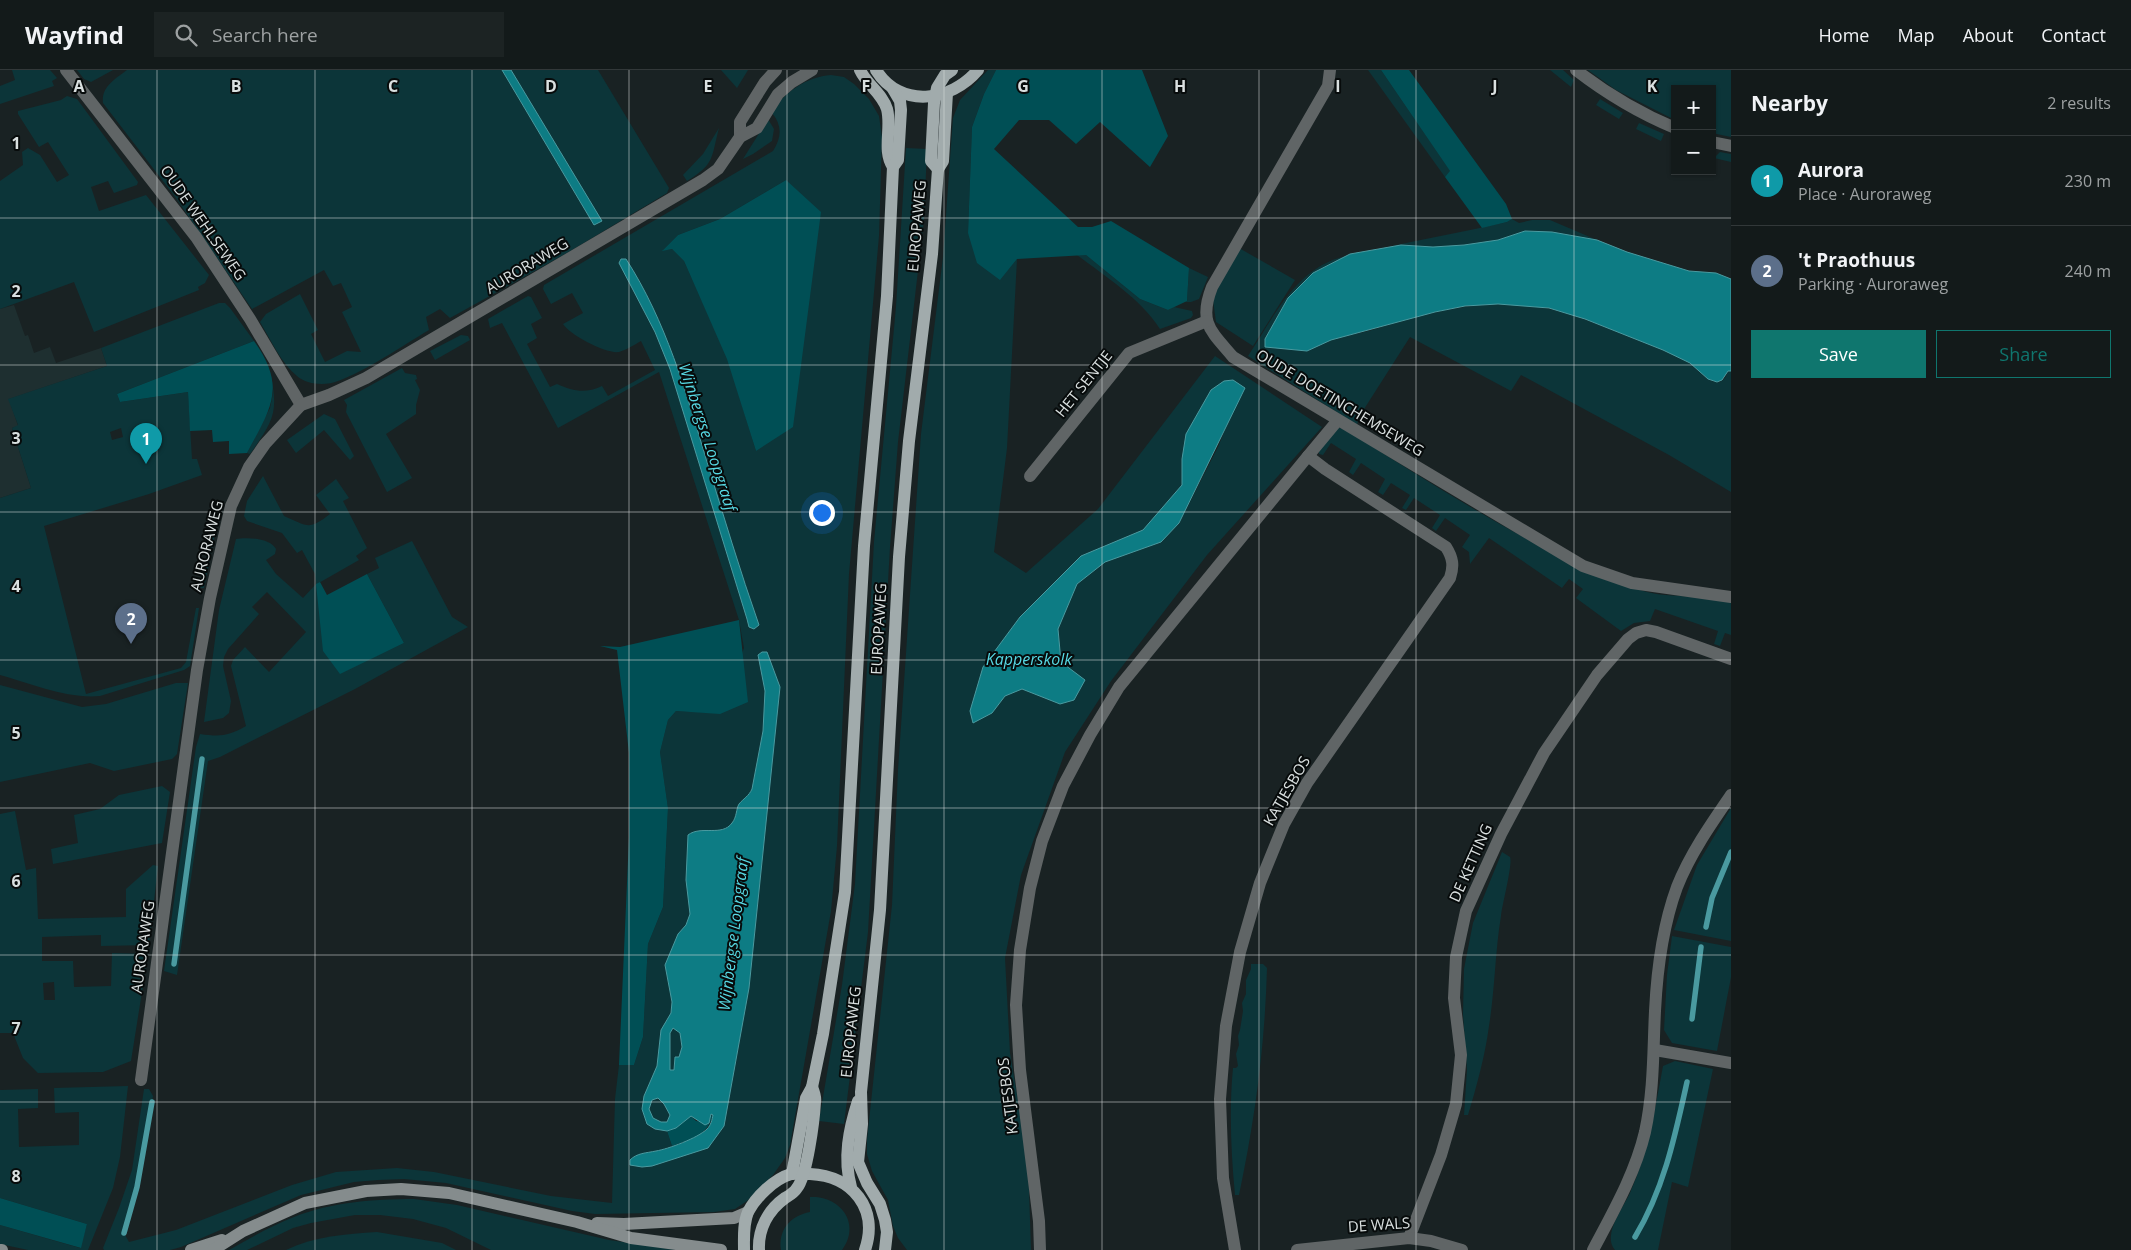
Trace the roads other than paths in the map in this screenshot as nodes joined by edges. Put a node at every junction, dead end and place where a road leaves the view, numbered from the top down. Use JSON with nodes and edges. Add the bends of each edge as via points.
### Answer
{"nodes":[{"id":1,"x":66,"y":70,"type":"edge"},
{"id":2,"x":776,"y":70,"type":"edge"},
{"id":3,"x":812,"y":70,"type":"edge"},
{"id":4,"x":860,"y":70,"type":"edge"},
{"id":5,"x":876,"y":70,"type":"edge"},
{"id":6,"x":952,"y":70,"type":"edge"},
{"id":7,"x":978,"y":70,"type":"edge"},
{"id":8,"x":1330,"y":70,"type":"edge"},
{"id":9,"x":1576,"y":70,"type":"edge"},
{"id":10,"x":893,"y":89,"type":"junction"},
{"id":11,"x":941,"y":95,"type":"junction"},
{"id":12,"x":1671,"y":126,"type":"edge"},
{"id":13,"x":740,"y":138,"type":"junction"},
{"id":14,"x":1716,"y":143,"type":"edge"},
{"id":15,"x":1731,"y":146,"type":"edge"},
{"id":16,"x":893,"y":167,"type":"junction"},
{"id":17,"x":1206,"y":321,"type":"junction"},
{"id":18,"x":301,"y":404,"type":"junction"},
{"id":19,"x":1338,"y":420,"type":"junction"},
{"id":20,"x":1308,"y":456,"type":"junction"},
{"id":21,"x":1030,"y":476,"type":"dead end"},
{"id":22,"x":1731,"y":597,"type":"edge"},
{"id":23,"x":1731,"y":659,"type":"edge"},
{"id":24,"x":1731,"y":796,"type":"edge"},
{"id":25,"x":1655,"y":1050,"type":"junction"},
{"id":26,"x":1731,"y":1063,"type":"edge"},
{"id":27,"x":141,"y":1080,"type":"dead end"},
{"id":28,"x":861,"y":1092,"type":"junction"},
{"id":29,"x":798,"y":1174,"type":"junction"},
{"id":30,"x":851,"y":1187,"type":"junction"},
{"id":31,"x":748,"y":1212,"type":"junction"},
{"id":32,"x":577,"y":1222,"type":"junction"},
{"id":33,"x":869,"y":1236,"type":"junction"},
{"id":34,"x":229,"y":1238,"type":"junction"},
{"id":35,"x":1409,"y":1238,"type":"junction"},
{"id":36,"x":887,"y":1249,"type":"edge"},
{"id":37,"x":191,"y":1250,"type":"edge"},
{"id":38,"x":213,"y":1250,"type":"edge"},
{"id":39,"x":721,"y":1250,"type":"edge"},
{"id":40,"x":744,"y":1250,"type":"edge"},
{"id":41,"x":759,"y":1250,"type":"edge"},
{"id":42,"x":865,"y":1250,"type":"edge"},
{"id":43,"x":1040,"y":1250,"type":"edge"},
{"id":44,"x":1235,"y":1250,"type":"edge"},
{"id":45,"x":1297,"y":1250,"type":"edge"},
{"id":46,"x":1462,"y":1250,"type":"edge"},
{"id":47,"x":1593,"y":1250,"type":"edge"}],
"edges":[{"from":1,"to":18,"type":"street","name":"OUDE WEHLSEWEG","via":[[196,237]]},
{"from":2,"to":13,"type":"street","name":"AURORAWEG","via":[[740,122]]},
{"from":3,"to":13,"type":"street","name":"AURORAWEG","via":[[778,94],[756,128]]},
{"from":4,"to":16,"type":"main road","name":"EUROPAWEG","via":[[886,109],[888,159]]},
{"from":5,"to":10,"type":"main road"},
{"from":6,"to":11,"type":"main road","via":[[940,82]]},
{"from":7,"to":11,"type":"main road","via":[[962,86]]},
{"from":8,"to":17,"type":"street","via":[[1328,86],[1212,287]]},
{"from":9,"to":12,"type":"street","via":[[1602,91],[1647,117]]},
{"from":10,"to":11,"type":"main road","via":[[906,94]]},
{"from":10,"to":16,"type":"main road","name":"EUROPAWEG","via":[[900,101],[898,160]]},
{"from":11,"to":28,"type":"main road","name":"EUROPAWEG","via":[[931,161],[938,170],[932,254],[908,441],[880,910]]},
{"from":13,"to":18,"type":"street","name":"AURORAWEG","via":[[718,169],[703,180],[366,378]]},
{"from":14,"to":15,"type":"street"},
{"from":16,"to":29,"type":"main road","name":"EUROPAWEG","via":[[887,296],[864,546],[844,892],[832,982],[812,1088],[806,1098]]},
{"from":17,"to":19,"type":"street","name":"OUDE DOETINCHEMSEWEG","via":[[1233,357]]},
{"from":17,"to":21,"type":"street","name":"HET SENTJE","via":[[1129,353]]},
{"from":18,"to":27,"type":"street","name":"AURORAWEG","via":[[249,467],[232,506],[210,598],[197,670]]},
{"from":19,"to":20,"type":"street","name":"KATJESBOS"},
{"from":19,"to":22,"type":"street","name":"OUDE DOETINCHEMSEWEG","via":[[1583,566],[1632,582]]},
{"from":20,"to":43,"type":"street","name":"KATJESBOS","via":[[1119,686],[1063,786],[1042,841],[1020,950],[1016,1005]]},
{"from":20,"to":44,"type":"street","name":"KATJESBOS","via":[[1446,547],[1454,567],[1450,578],[1308,783],[1284,824],[1260,883],[1240,952],[1226,1026],[1220,1099],[1223,1178]]},
{"from":23,"to":35,"type":"street","name":"DE KETTING","via":[[1656,632],[1636,633],[1597,675],[1544,754],[1501,834],[1466,911],[1456,957],[1454,998],[1462,1055],[1456,1104]]},
{"from":24,"to":25,"type":"street","via":[[1694,853],[1677,887],[1658,972]]},
{"from":25,"to":26,"type":"street"},
{"from":25,"to":47,"type":"street","via":[[1644,1133],[1628,1182]]},
{"from":28,"to":30,"type":"main road","name":"EUROPAWEG","via":[[851,1124],[846,1162]]},
{"from":28,"to":36,"type":"main road","name":"EUROPAWEG","via":[[858,1162],[880,1204],[887,1232]]},
{"from":29,"to":30,"type":"main road","via":[[822,1175]]},
{"from":29,"to":31,"type":"main road","via":[[780,1180],[764,1192]]},
{"from":29,"to":41,"type":"main road","via":[[799,1187],[769,1214],[760,1231]]},
{"from":30,"to":33,"type":"main road","via":[[863,1203],[870,1222]]},
{"from":31,"to":32,"type":"street","via":[[734,1218],[624,1224]]},
{"from":31,"to":40,"type":"main road","via":[[744,1226]]},
{"from":32,"to":34,"type":"street","via":[[449,1193],[393,1190],[342,1195],[305,1203]]},
{"from":32,"to":39,"type":"street","via":[[631,1238]]},
{"from":33,"to":36,"type":"main road"},
{"from":33,"to":42,"type":"main road"},
{"from":34,"to":37,"type":"street"},
{"from":34,"to":38,"type":"street"},
{"from":35,"to":45,"type":"street","name":"DE WALS"},
{"from":35,"to":46,"type":"street","name":"DE WALS","via":[[1431,1240]]}]}
